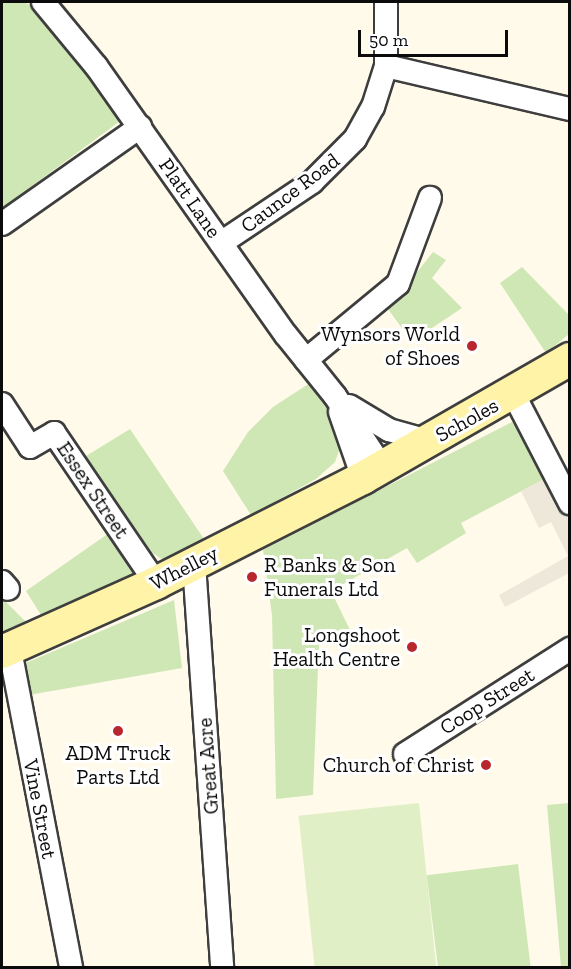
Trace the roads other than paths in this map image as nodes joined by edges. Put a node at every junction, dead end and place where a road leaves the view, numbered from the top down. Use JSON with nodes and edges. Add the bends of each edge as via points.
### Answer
{"nodes":[{"id":1,"x":43,"y":2,"type":"edge"},
{"id":2,"x":386,"y":2,"type":"edge"},
{"id":3,"x":386,"y":66,"type":"junction"},
{"id":4,"x":570,"y":109,"type":"edge"},
{"id":5,"x":140,"y":127,"type":"junction"},
{"id":6,"x":430,"y":198,"type":"dead end"},
{"id":7,"x":2,"y":224,"type":"edge"},
{"id":8,"x":221,"y":243,"type":"junction"},
{"id":9,"x":306,"y":360,"type":"junction"},
{"id":10,"x":570,"y":360,"type":"edge"},
{"id":11,"x":513,"y":394,"type":"junction"},
{"id":12,"x":335,"y":396,"type":"junction"},
{"id":13,"x":2,"y":404,"type":"edge"},
{"id":14,"x":428,"y":441,"type":"junction"},
{"id":15,"x":373,"y":473,"type":"junction"},
{"id":16,"x":570,"y":503,"type":"edge"},
{"id":17,"x":194,"y":564,"type":"junction"},
{"id":18,"x":156,"y":583,"type":"junction"},
{"id":19,"x":570,"y":649,"type":"edge"},
{"id":20,"x":6,"y":651,"type":"edge"},
{"id":21,"x":405,"y":754,"type":"dead end"},
{"id":22,"x":70,"y":968,"type":"edge"},
{"id":23,"x":222,"y":968,"type":"edge"}],
"edges":[{"from":1,"to":5,"type":"street","name":"Platt Lane","via":[[61,20]]},
{"from":2,"to":3,"type":"street","name":"Caunce Road"},
{"from":3,"to":4,"type":"street"},
{"from":3,"to":8,"type":"street","name":"Caunce Road","via":[[373,107],[355,140],[335,162]]},
{"from":5,"to":7,"type":"street"},
{"from":5,"to":8,"type":"street","name":"Platt Lane"},
{"from":6,"to":9,"type":"street","via":[[398,284]]},
{"from":8,"to":9,"type":"street","name":"Platt Lane"},
{"from":9,"to":12,"type":"street","name":"Platt Lane"},
{"from":10,"to":11,"type":"main road","name":"Scholes"},
{"from":11,"to":14,"type":"main road","name":"Scholes"},
{"from":11,"to":16,"type":"street"},
{"from":12,"to":14,"type":"street","name":"Platt Lane","via":[[379,426]]},
{"from":12,"to":15,"type":"street","name":"Platt Lane"},
{"from":13,"to":18,"type":"street","name":"Essex Street","via":[[30,447],[54,433]]},
{"from":14,"to":15,"type":"main road","name":"Scholes"},
{"from":15,"to":17,"type":"main road","name":"Whelley"},
{"from":17,"to":18,"type":"main road","name":"Whelley"},
{"from":17,"to":23,"type":"street","name":"Great Acre"},
{"from":18,"to":20,"type":"main road","name":"Whelley"},
{"from":19,"to":21,"type":"street","name":"Coop Street"},
{"from":20,"to":22,"type":"street","name":"Vine Street"}]}
